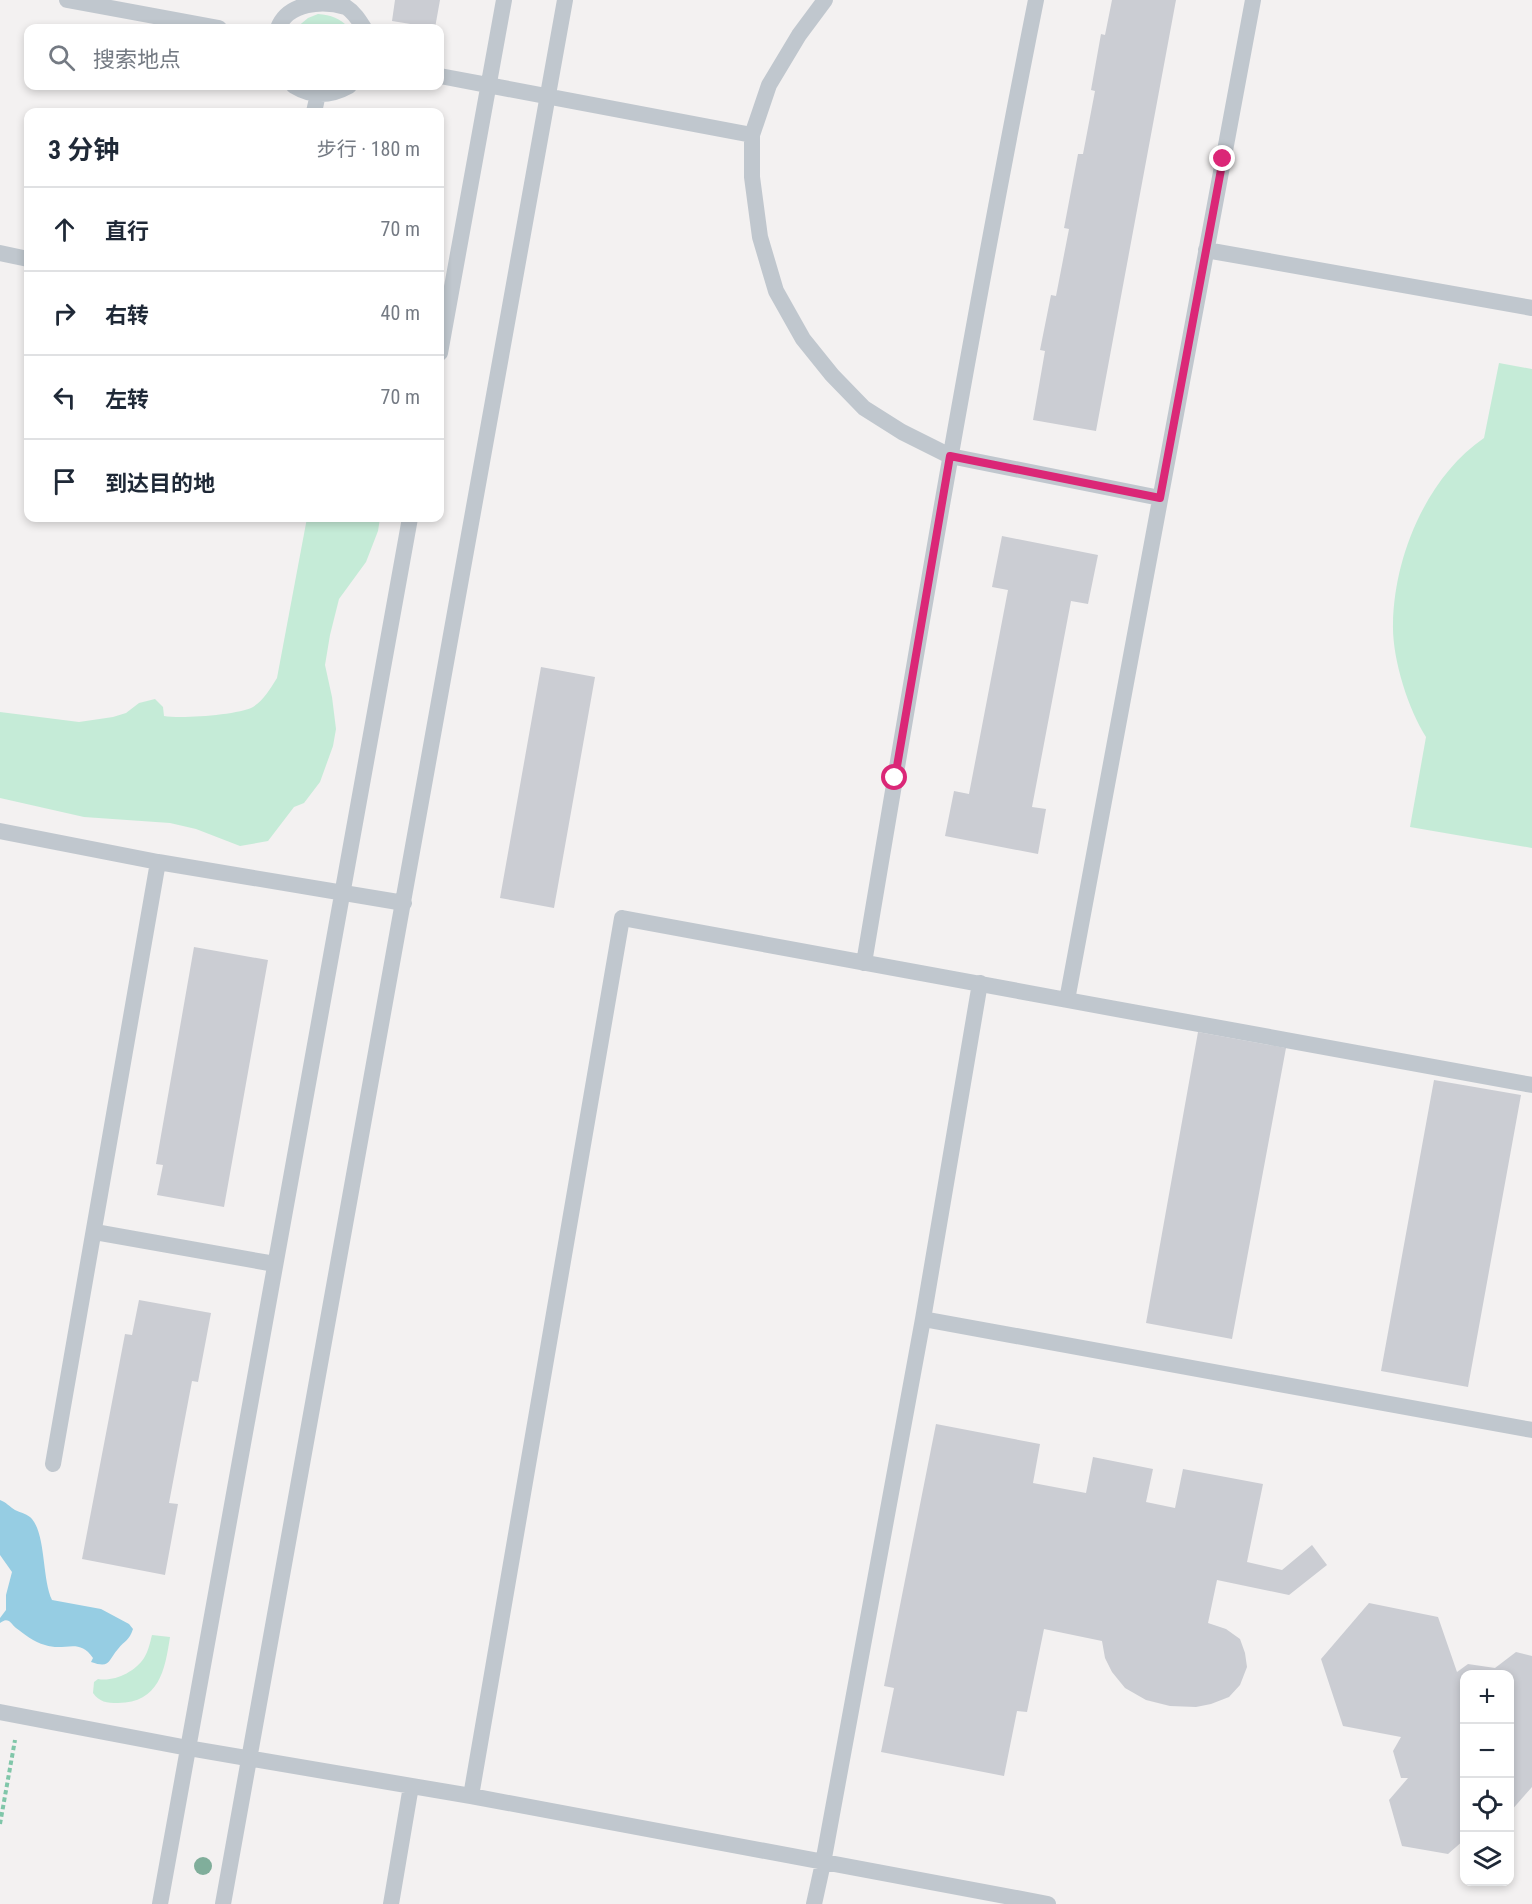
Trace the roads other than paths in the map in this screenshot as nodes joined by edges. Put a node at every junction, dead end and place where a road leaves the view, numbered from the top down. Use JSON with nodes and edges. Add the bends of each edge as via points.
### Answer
{"nodes":[{"id":1,"x":67,"y":0,"type":"edge"},
{"id":2,"x":504,"y":0,"type":"edge"},
{"id":3,"x":565,"y":0,"type":"edge"},
{"id":4,"x":825,"y":0,"type":"edge"},
{"id":5,"x":1036,"y":0,"type":"edge"},
{"id":6,"x":1253,"y":0,"type":"edge"},
{"id":7,"x":333,"y":1,"type":"edge"},
{"id":8,"x":197,"y":24,"type":"edge"},
{"id":9,"x":282,"y":24,"type":"edge"},
{"id":10,"x":362,"y":24,"type":"edge"},
{"id":11,"x":444,"y":77,"type":"edge"},
{"id":12,"x":488,"y":87,"type":"junction"},
{"id":13,"x":300,"y":90,"type":"edge"},
{"id":14,"x":340,"y":90,"type":"edge"},
{"id":15,"x":318,"y":94,"type":"junction"},
{"id":16,"x":547,"y":98,"type":"junction"},
{"id":17,"x":315,"y":108,"type":"edge"},
{"id":18,"x":752,"y":135,"type":"junction"},
{"id":19,"x":1206,"y":250,"type":"junction"},
{"id":20,"x":0,"y":253,"type":"edge"},
{"id":21,"x":24,"y":258,"type":"edge"},
{"id":22,"x":1532,"y":308,"type":"edge"},
{"id":23,"x":444,"y":331,"type":"edge"},
{"id":24,"x":950,"y":456,"type":"junction"},
{"id":25,"x":1160,"y":498,"type":"junction"},
{"id":26,"x":409,"y":522,"type":"edge"},
{"id":27,"x":0,"y":831,"type":"edge"},
{"id":28,"x":158,"y":862,"type":"junction"},
{"id":29,"x":341,"y":892,"type":"junction"},
{"id":30,"x":404,"y":903,"type":"junction"},
{"id":31,"x":864,"y":963,"type":"junction"},
{"id":32,"x":980,"y":983,"type":"junction"},
{"id":33,"x":1067,"y":1000,"type":"junction"},
{"id":34,"x":1532,"y":1085,"type":"edge"},
{"id":35,"x":95,"y":1232,"type":"junction"},
{"id":36,"x":275,"y":1264,"type":"junction"},
{"id":37,"x":923,"y":1318,"type":"junction"},
{"id":38,"x":1532,"y":1430,"type":"edge"},
{"id":39,"x":53,"y":1464,"type":"dead end"},
{"id":40,"x":0,"y":1712,"type":"edge"},
{"id":41,"x":188,"y":1748,"type":"junction"},
{"id":42,"x":250,"y":1758,"type":"junction"},
{"id":43,"x":411,"y":1786,"type":"junction"},
{"id":44,"x":471,"y":1796,"type":"junction"},
{"id":45,"x":823,"y":1863,"type":"junction"},
{"id":46,"x":160,"y":1904,"type":"edge"},
{"id":47,"x":223,"y":1904,"type":"edge"},
{"id":48,"x":391,"y":1904,"type":"edge"},
{"id":49,"x":813,"y":1904,"type":"edge"},
{"id":50,"x":1048,"y":1904,"type":"edge"}],
"edges":[{"from":1,"to":8,"type":"lane"},
{"from":2,"to":12,"type":"lane"},
{"from":3,"to":16,"type":"lane"},
{"from":4,"to":18,"type":"lane","via":[[799,34],[769,85]]},
{"from":5,"to":24,"type":"lane"},
{"from":6,"to":19,"type":"lane"},
{"from":7,"to":9,"type":"lane","via":[[303,4],[290,12]]},
{"from":7,"to":10,"type":"lane","via":[[346,7]]},
{"from":11,"to":12,"type":"lane"},
{"from":12,"to":16,"type":"lane"},
{"from":12,"to":23,"type":"lane"},
{"from":13,"to":15,"type":"lane"},
{"from":14,"to":15,"type":"lane"},
{"from":15,"to":17,"type":"lane"},
{"from":16,"to":18,"type":"lane"},
{"from":16,"to":30,"type":"lane"},
{"from":18,"to":24,"type":"lane","via":[[752,177],[760,237],[776,291],[803,339],[864,408]]},
{"from":19,"to":22,"type":"lane"},
{"from":19,"to":25,"type":"lane"},
{"from":20,"to":21,"type":"lane"},
{"from":24,"to":25,"type":"lane"},
{"from":24,"to":31,"type":"lane"},
{"from":25,"to":33,"type":"lane"},
{"from":26,"to":29,"type":"lane"},
{"from":27,"to":28,"type":"lane"},
{"from":28,"to":29,"type":"lane"},
{"from":28,"to":35,"type":"lane"},
{"from":29,"to":30,"type":"lane"},
{"from":29,"to":36,"type":"lane"},
{"from":30,"to":42,"type":"lane"},
{"from":31,"to":32,"type":"lane"},
{"from":31,"to":44,"type":"lane","via":[[622,918]]},
{"from":32,"to":33,"type":"lane"},
{"from":32,"to":37,"type":"lane"},
{"from":33,"to":34,"type":"lane"},
{"from":35,"to":36,"type":"lane"},
{"from":35,"to":39,"type":"lane"},
{"from":36,"to":41,"type":"lane"},
{"from":37,"to":38,"type":"lane"},
{"from":37,"to":45,"type":"lane"},
{"from":40,"to":41,"type":"lane"},
{"from":41,"to":42,"type":"lane"},
{"from":41,"to":46,"type":"lane"},
{"from":42,"to":43,"type":"lane"},
{"from":42,"to":47,"type":"lane"},
{"from":43,"to":44,"type":"lane"},
{"from":43,"to":48,"type":"lane"},
{"from":44,"to":45,"type":"lane"},
{"from":45,"to":49,"type":"lane"},
{"from":45,"to":50,"type":"lane"}]}
